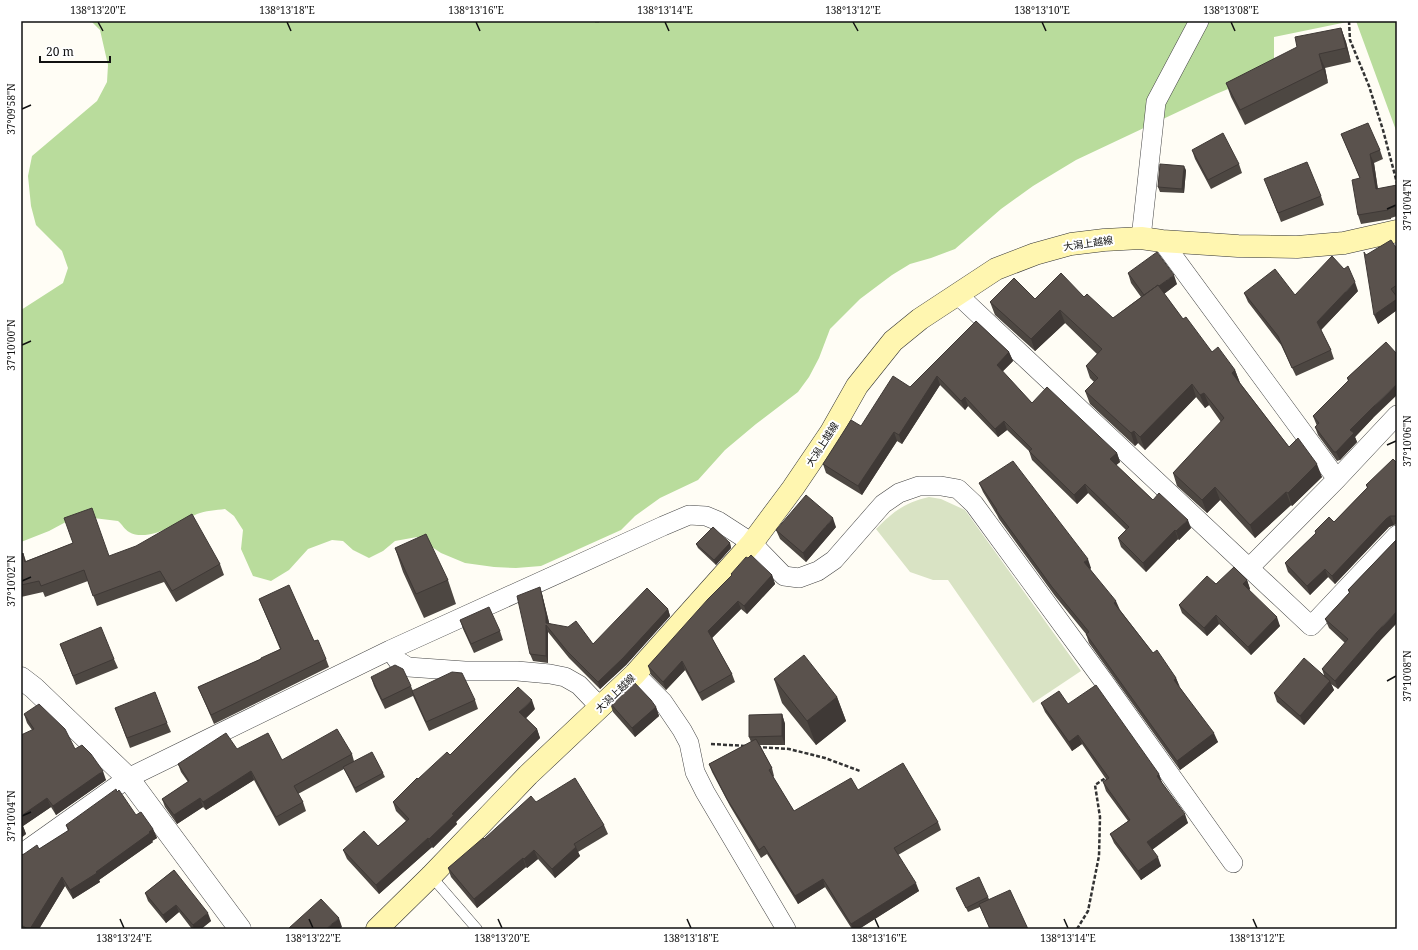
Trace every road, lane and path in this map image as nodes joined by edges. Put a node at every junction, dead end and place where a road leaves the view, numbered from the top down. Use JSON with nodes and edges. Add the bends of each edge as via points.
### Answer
{"nodes":[{"id":1,"x":595,"y":21,"type":"edge"},
{"id":2,"x":601,"y":21,"type":"edge"},
{"id":3,"x":1199,"y":21,"type":"edge"},
{"id":4,"x":1349,"y":21,"type":"edge"},
{"id":5,"x":1397,"y":183,"type":"edge"},
{"id":6,"x":1397,"y":231,"type":"edge"},
{"id":7,"x":1151,"y":240,"type":"junction"},
{"id":8,"x":957,"y":294,"type":"junction"},
{"id":9,"x":1397,"y":415,"type":"edge"},
{"id":10,"x":1337,"y":479,"type":"junction"},
{"id":11,"x":1397,"y":535,"type":"edge"},
{"id":12,"x":752,"y":543,"type":"junction"},
{"id":13,"x":1249,"y":568,"type":"junction"},
{"id":14,"x":390,"y":650,"type":"junction"},
{"id":15,"x":635,"y":674,"type":"junction"},
{"id":16,"x":21,"y":678,"type":"edge"},
{"id":17,"x":600,"y":707,"type":"junction"},
{"id":18,"x":689,"y":743,"type":"junction"},
{"id":19,"x":860,"y":771,"type":"dead end"},
{"id":20,"x":1108,"y":777,"type":"edge"},
{"id":21,"x":128,"y":778,"type":"junction"},
{"id":22,"x":21,"y":854,"type":"edge"},
{"id":23,"x":1233,"y":863,"type":"dead end"},
{"id":24,"x":431,"y":876,"type":"junction"},
{"id":25,"x":240,"y":929,"type":"edge"},
{"id":26,"x":377,"y":929,"type":"edge"},
{"id":27,"x":477,"y":929,"type":"edge"},
{"id":28,"x":786,"y":929,"type":"edge"},
{"id":29,"x":1077,"y":929,"type":"edge"}],
"edges":[{"from":1,"to":2,"type":"path"},
{"from":3,"to":7,"type":"street","via":[[1156,102]]},
{"from":4,"to":5,"type":"path","via":[[1350,40],[1369,86]]},
{"from":6,"to":7,"type":"main road","name":"大潟上越線","via":[[1344,242],[1297,247]]},
{"from":7,"to":8,"type":"main road","name":"大潟上越線","via":[[1104,240],[1071,244],[1035,254],[996,269]]},
{"from":7,"to":10,"type":"street"},
{"from":8,"to":12,"type":"main road","name":"大潟上越線","via":[[920,318],[893,341],[857,386],[831,432]]},
{"from":8,"to":13,"type":"street"},
{"from":9,"to":10,"type":"street"},
{"from":10,"to":13,"type":"street"},
{"from":11,"to":13,"type":"street","via":[[1311,626]]},
{"from":12,"to":14,"type":"street","via":[[718,521],[706,516],[689,515]]},
{"from":12,"to":15,"type":"main road","name":"大潟上越線"},
{"from":12,"to":23,"type":"street","via":[[784,576],[799,578],[818,571],[834,560],[883,504],[899,493],[919,486],[958,489],[974,504]]},
{"from":14,"to":17,"type":"street","via":[[398,661],[408,667],[517,671],[565,677],[579,685]]},
{"from":14,"to":21,"type":"street"},
{"from":15,"to":17,"type":"main road","name":"大潟上越線"},
{"from":15,"to":18,"type":"street","via":[[663,702]]},
{"from":16,"to":21,"type":"street"},
{"from":17,"to":24,"type":"main road","name":"大潟上越線","via":[[528,775]]},
{"from":18,"to":19,"type":"path","via":[[789,748]]},
{"from":18,"to":28,"type":"street","via":[[695,772],[704,792]]},
{"from":20,"to":29,"type":"path","via":[[1095,784],[1100,817],[1099,856],[1088,911]]},
{"from":21,"to":22,"type":"street"},
{"from":21,"to":25,"type":"street"},
{"from":24,"to":26,"type":"main road","name":"大潟上越線"},
{"from":24,"to":27,"type":"lane"}]}
